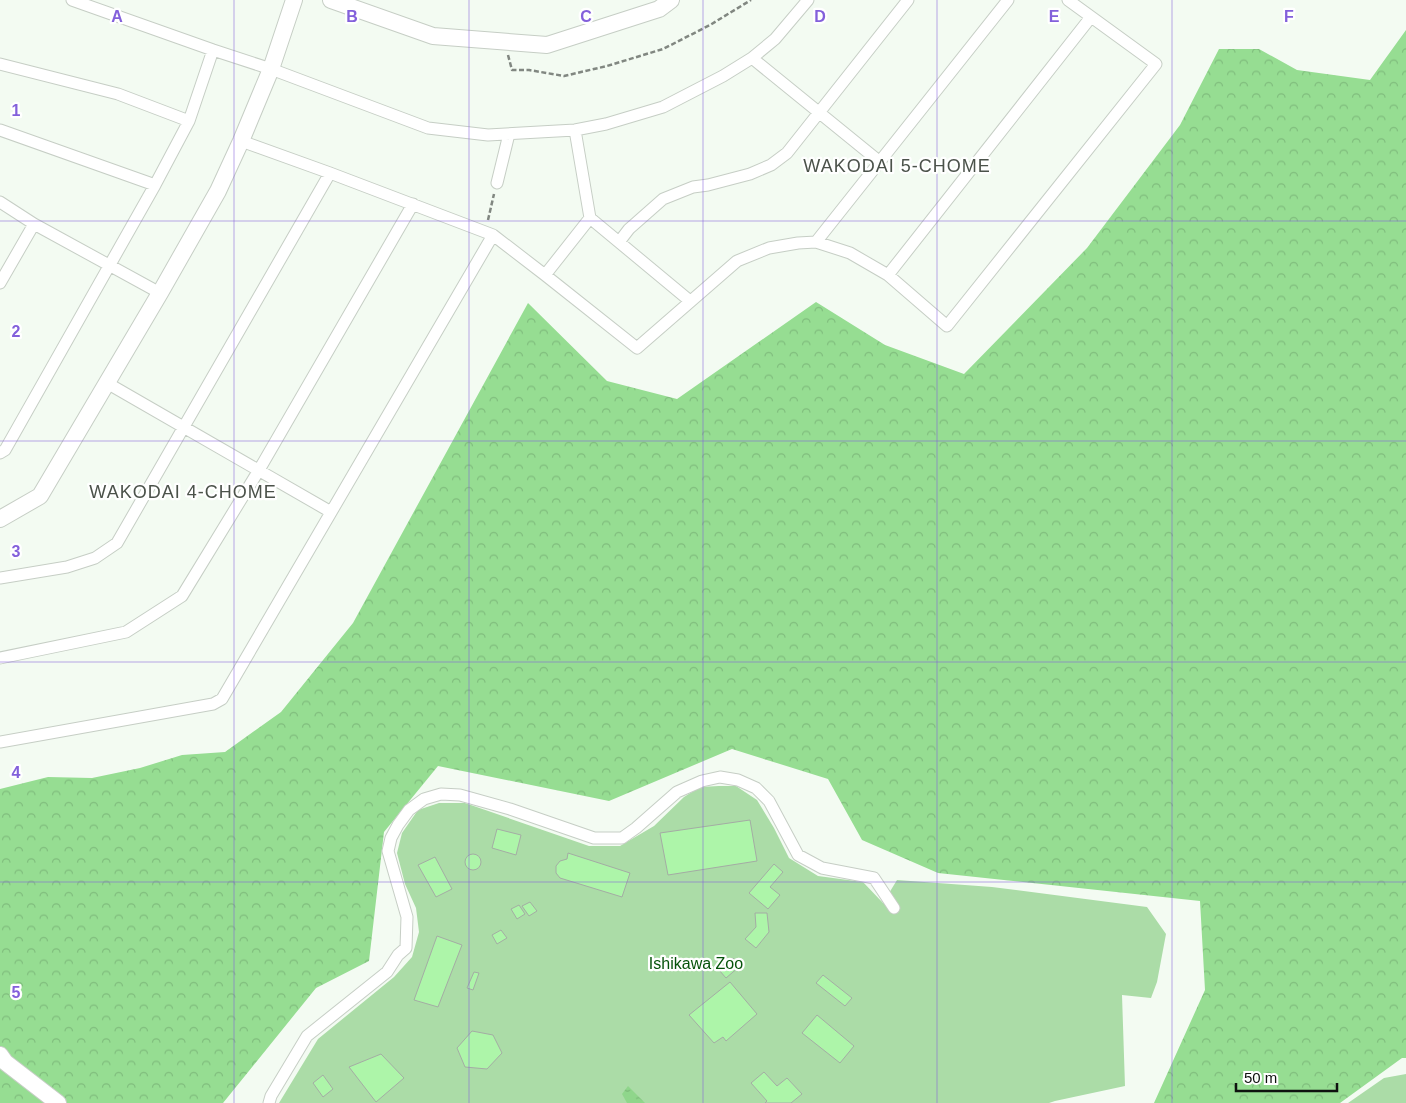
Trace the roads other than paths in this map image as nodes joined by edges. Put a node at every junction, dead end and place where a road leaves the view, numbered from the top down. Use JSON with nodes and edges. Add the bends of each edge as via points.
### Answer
{"nodes":[{"id":1,"x":72,"y":0,"type":"edge"},
{"id":2,"x":294,"y":0,"type":"edge"},
{"id":3,"x":331,"y":0,"type":"edge"},
{"id":4,"x":671,"y":0,"type":"edge"},
{"id":5,"x":808,"y":0,"type":"edge"},
{"id":6,"x":908,"y":0,"type":"edge"},
{"id":7,"x":1008,"y":0,"type":"edge"},
{"id":8,"x":1068,"y":0,"type":"edge"},
{"id":9,"x":1091,"y":17,"type":"junction"},
{"id":10,"x":213,"y":50,"type":"junction"},
{"id":11,"x":752,"y":58,"type":"junction"},
{"id":12,"x":0,"y":64,"type":"edge"},
{"id":13,"x":271,"y":69,"type":"junction"},
{"id":14,"x":819,"y":114,"type":"junction"},
{"id":15,"x":188,"y":121,"type":"junction"},
{"id":16,"x":0,"y":130,"type":"edge"},
{"id":17,"x":575,"y":130,"type":"junction"},
{"id":18,"x":509,"y":134,"type":"junction"},
{"id":19,"x":241,"y":141,"type":"junction"},
{"id":20,"x":880,"y":162,"type":"junction"},
{"id":21,"x":330,"y":173,"type":"junction"},
{"id":22,"x":497,"y":183,"type":"road end"},
{"id":23,"x":155,"y":185,"type":"junction"},
{"id":24,"x":0,"y":202,"type":"edge"},
{"id":25,"x":413,"y":204,"type":"junction"},
{"id":26,"x":590,"y":218,"type":"junction"},
{"id":27,"x":34,"y":224,"type":"junction"},
{"id":28,"x":489,"y":234,"type":"junction"},
{"id":29,"x":619,"y":242,"type":"junction"},
{"id":30,"x":816,"y":242,"type":"junction"},
{"id":31,"x":110,"y":264,"type":"junction"},
{"id":32,"x":545,"y":274,"type":"junction"},
{"id":33,"x":888,"y":275,"type":"junction"},
{"id":34,"x":0,"y":284,"type":"edge"},
{"id":35,"x":160,"y":293,"type":"junction"},
{"id":36,"x":690,"y":301,"type":"junction"},
{"id":37,"x":107,"y":383,"type":"junction"},
{"id":38,"x":185,"y":428,"type":"junction"},
{"id":39,"x":0,"y":454,"type":"edge"},
{"id":40,"x":259,"y":470,"type":"junction"},
{"id":41,"x":331,"y":512,"type":"junction"},
{"id":42,"x":0,"y":519,"type":"edge"},
{"id":43,"x":0,"y":578,"type":"edge"},
{"id":44,"x":0,"y":658,"type":"edge"},
{"id":45,"x":0,"y":742,"type":"edge"},
{"id":46,"x":894,"y":908,"type":"dead end"},
{"id":47,"x":0,"y":1055,"type":"edge"},
{"id":48,"x":58,"y":1103,"type":"edge"},
{"id":49,"x":269,"y":1103,"type":"edge"}],
"edges":[{"from":1,"to":10,"type":"street"},
{"from":2,"to":13,"type":"street"},
{"from":3,"to":4,"type":"street","via":[[432,36],[547,45],[659,9]]},
{"from":5,"to":11,"type":"street","via":[[775,39]]},
{"from":6,"to":14,"type":"street"},
{"from":7,"to":20,"type":"street"},
{"from":8,"to":9,"type":"street"},
{"from":9,"to":33,"type":"street"},
{"from":9,"to":33,"type":"street","via":[[1156,64],[947,326]]},
{"from":10,"to":13,"type":"street"},
{"from":10,"to":15,"type":"street"},
{"from":11,"to":14,"type":"street"},
{"from":11,"to":17,"type":"street","via":[[663,107]]},
{"from":12,"to":15,"type":"street","via":[[118,94]]},
{"from":13,"to":18,"type":"street","via":[[428,128]]},
{"from":13,"to":19,"type":"street"},
{"from":14,"to":20,"type":"street"},
{"from":14,"to":29,"type":"street","via":[[787,153],[771,164],[750,174],[693,187],[664,199]]},
{"from":15,"to":23,"type":"street"},
{"from":16,"to":23,"type":"street"},
{"from":17,"to":18,"type":"street"},
{"from":17,"to":26,"type":"street"},
{"from":18,"to":22,"type":"street"},
{"from":19,"to":21,"type":"street"},
{"from":19,"to":35,"type":"street","via":[[218,191]]},
{"from":20,"to":30,"type":"street"},
{"from":21,"to":25,"type":"street"},
{"from":21,"to":38,"type":"street"},
{"from":23,"to":31,"type":"street"},
{"from":24,"to":27,"type":"street"},
{"from":25,"to":28,"type":"street"},
{"from":25,"to":40,"type":"street"},
{"from":26,"to":29,"type":"street"},
{"from":26,"to":32,"type":"street"},
{"from":27,"to":31,"type":"street"},
{"from":27,"to":34,"type":"street"},
{"from":28,"to":32,"type":"street"},
{"from":28,"to":41,"type":"street"},
{"from":29,"to":36,"type":"street"},
{"from":30,"to":33,"type":"street","via":[[850,253]]},
{"from":30,"to":36,"type":"street","via":[[769,248],[737,261]]},
{"from":31,"to":35,"type":"street"},
{"from":31,"to":39,"type":"street"},
{"from":32,"to":36,"type":"street","via":[[637,348]]},
{"from":35,"to":37,"type":"street"},
{"from":37,"to":38,"type":"street"},
{"from":37,"to":42,"type":"street","via":[[40,496]]},
{"from":38,"to":40,"type":"street"},
{"from":38,"to":43,"type":"street","via":[[117,543],[95,558],[67,567]]},
{"from":40,"to":41,"type":"street"},
{"from":40,"to":44,"type":"street","via":[[182,596],[126,632]]},
{"from":41,"to":45,"type":"street","via":[[222,699],[213,704]]},
{"from":46,"to":49,"type":"street","via":[[874,878],[822,868],[798,855],[769,801],[756,788],[738,780],[720,777],[702,780],[677,792],[622,838],[594,838],[460,795],[441,794],[424,799],[409,810],[398,825],[388,851],[407,917],[406,948],[387,972],[307,1036]]},
{"from":47,"to":48,"type":"street"}]}
